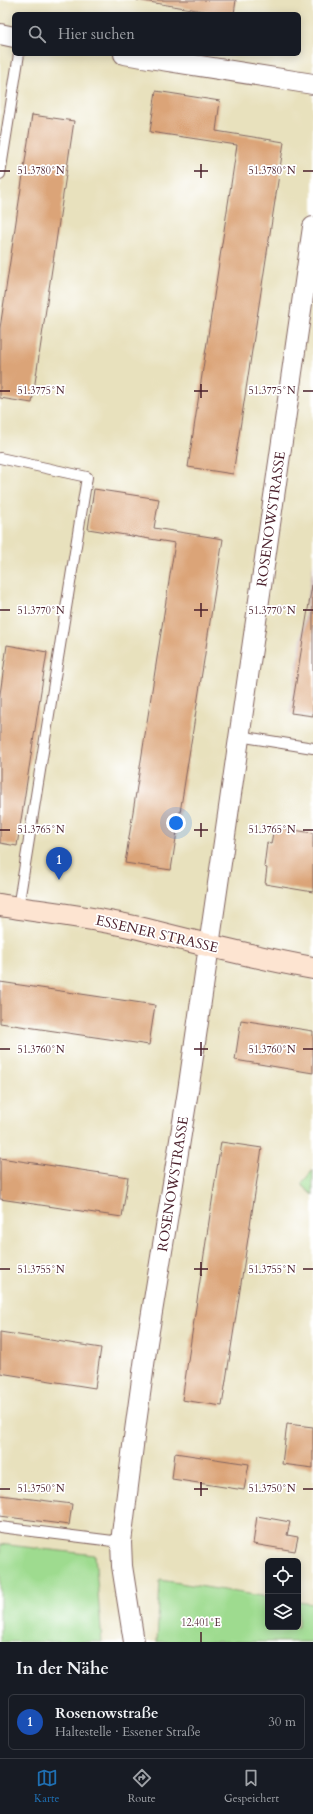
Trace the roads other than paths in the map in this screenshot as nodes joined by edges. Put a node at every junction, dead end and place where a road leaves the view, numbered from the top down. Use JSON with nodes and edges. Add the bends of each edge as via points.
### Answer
{"nodes":[{"id":1,"x":0,"y":34,"type":"edge"},
{"id":2,"x":12,"y":37,"type":"edge"},
{"id":3,"x":19,"y":56,"type":"edge"},
{"id":4,"x":137,"y":56,"type":"edge"},
{"id":5,"x":313,"y":84,"type":"edge"},
{"id":6,"x":0,"y":174,"type":"edge"},
{"id":7,"x":313,"y":227,"type":"edge"},
{"id":8,"x":0,"y":458,"type":"edge"},
{"id":9,"x":240,"y":736,"type":"junction"},
{"id":10,"x":313,"y":748,"type":"edge"},
{"id":11,"x":9,"y":907,"type":"edge"},
{"id":12,"x":208,"y":946,"type":"junction"},
{"id":13,"x":313,"y":968,"type":"edge"},
{"id":14,"x":0,"y":1527,"type":"edge"},
{"id":15,"x":121,"y":1542,"type":"junction"},
{"id":16,"x":134,"y":1642,"type":"edge"}],
"edges":[{"from":1,"to":2,"type":"street"},
{"from":3,"to":6,"type":"lane"},
{"from":4,"to":5,"type":"street"},
{"from":7,"to":9,"type":"street","name":"ROSENOWSTRASSE"},
{"from":8,"to":11,"type":"lane","via":[[87,477]]},
{"from":9,"to":10,"type":"lane"},
{"from":9,"to":12,"type":"street","name":"ROSENOWSTRASSE"},
{"from":11,"to":12,"type":"main road","name":"ESSENER STRASSE","via":[[146,930]]},
{"from":12,"to":13,"type":"main road","name":"ESSENER STRASSE"},
{"from":12,"to":15,"type":"street","name":"ROSENOWSTRASSE","via":[[147,1343]]},
{"from":14,"to":15,"type":"lane"},
{"from":15,"to":16,"type":"street","name":"ROSENOWSTRASSE","via":[[122,1566]]}]}
